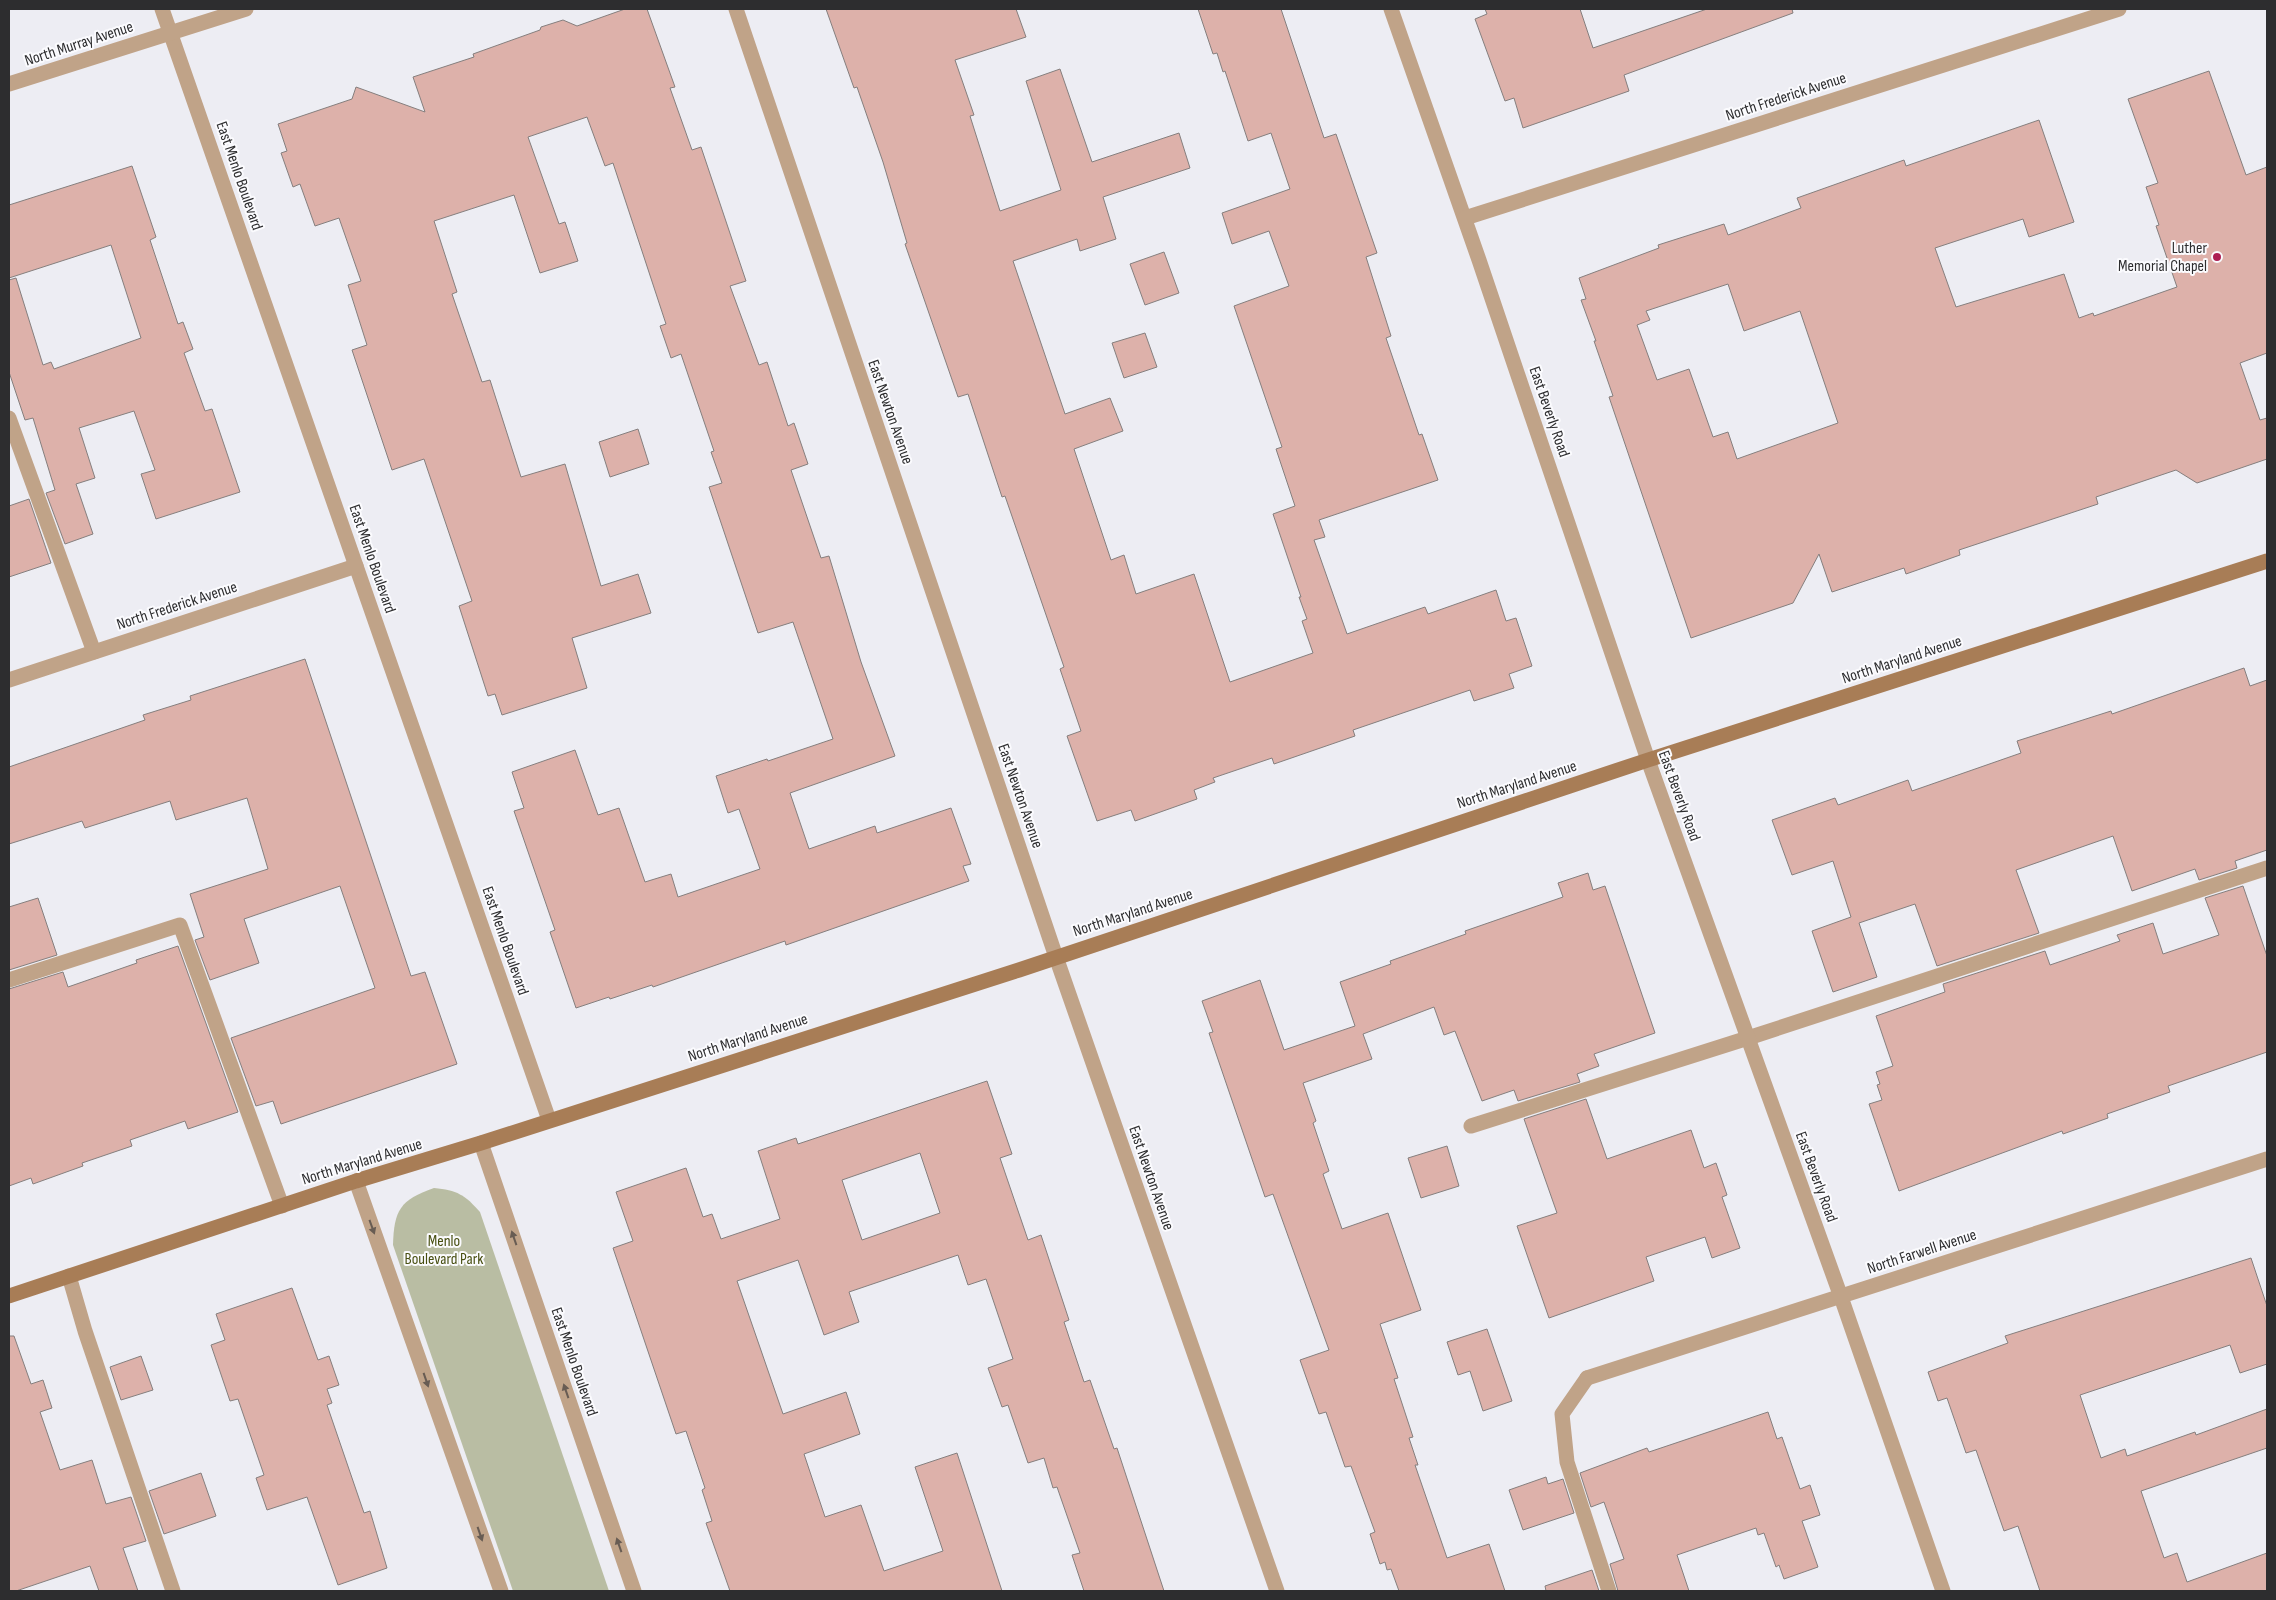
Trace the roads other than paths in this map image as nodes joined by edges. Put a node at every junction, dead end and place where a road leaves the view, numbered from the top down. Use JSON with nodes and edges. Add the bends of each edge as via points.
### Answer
{"nodes":[{"id":1,"x":162,"y":9,"type":"edge"},
{"id":2,"x":246,"y":9,"type":"edge"},
{"id":3,"x":736,"y":9,"type":"edge"},
{"id":4,"x":1391,"y":9,"type":"edge"},
{"id":5,"x":2119,"y":9,"type":"edge"},
{"id":6,"x":170,"y":34,"type":"junction"},
{"id":7,"x":9,"y":84,"type":"edge"},
{"id":8,"x":1465,"y":218,"type":"junction"},
{"id":9,"x":9,"y":418,"type":"edge"},
{"id":10,"x":2267,"y":560,"type":"edge"},
{"id":11,"x":356,"y":566,"type":"junction"},
{"id":12,"x":94,"y":652,"type":"junction"},
{"id":13,"x":9,"y":680,"type":"edge"},
{"id":14,"x":1648,"y":760,"type":"junction"},
{"id":15,"x":2267,"y":868,"type":"edge"},
{"id":16,"x":1056,"y":958,"type":"junction"},
{"id":17,"x":9,"y":980,"type":"edge"},
{"id":18,"x":1748,"y":1038,"type":"junction"},
{"id":19,"x":549,"y":1120,"type":"junction"},
{"id":20,"x":1471,"y":1126,"type":"dead end"},
{"id":21,"x":481,"y":1144,"type":"junction"},
{"id":22,"x":2267,"y":1159,"type":"edge"},
{"id":23,"x":356,"y":1181,"type":"junction"},
{"id":24,"x":282,"y":1206,"type":"junction"},
{"id":25,"x":69,"y":1276,"type":"junction"},
{"id":26,"x":9,"y":1296,"type":"edge"},
{"id":27,"x":1841,"y":1297,"type":"junction"},
{"id":28,"x":173,"y":1591,"type":"edge"},
{"id":29,"x":501,"y":1591,"type":"edge"},
{"id":30,"x":634,"y":1591,"type":"edge"},
{"id":31,"x":1277,"y":1591,"type":"edge"},
{"id":32,"x":1609,"y":1591,"type":"edge"},
{"id":33,"x":1943,"y":1591,"type":"edge"}],
"edges":[{"from":1,"to":6,"type":"street","name":"East Menlo Boulevard"},
{"from":2,"to":6,"type":"street","name":"North Murray Avenue"},
{"from":3,"to":16,"type":"street","name":"East Newton Avenue"},
{"from":4,"to":8,"type":"street","name":"East Beverly Road"},
{"from":5,"to":8,"type":"street","name":"North Frederick Avenue"},
{"from":6,"to":7,"type":"street","name":"North Murray Avenue"},
{"from":6,"to":11,"type":"street","name":"East Menlo Boulevard"},
{"from":8,"to":14,"type":"street","name":"East Beverly Road"},
{"from":9,"to":12,"type":"street"},
{"from":10,"to":14,"type":"street","name":"North Maryland Avenue"},
{"from":11,"to":12,"type":"street","name":"North Frederick Avenue"},
{"from":11,"to":19,"type":"street","name":"East Menlo Boulevard"},
{"from":12,"to":13,"type":"street","name":"North Frederick Avenue"},
{"from":14,"to":16,"type":"street","name":"North Maryland Avenue"},
{"from":14,"to":18,"type":"street","name":"East Beverly Road"},
{"from":15,"to":18,"type":"street"},
{"from":16,"to":19,"type":"street","name":"North Maryland Avenue"},
{"from":16,"to":31,"type":"street","name":"East Newton Avenue"},
{"from":17,"to":24,"type":"street","via":[[180,926]]},
{"from":18,"to":20,"type":"street"},
{"from":18,"to":27,"type":"street","name":"East Beverly Road"},
{"from":19,"to":21,"type":"street","name":"North Maryland Avenue"},
{"from":21,"to":23,"type":"street","name":"North Maryland Avenue"},
{"from":30,"to":21,"type":"street","name":"East Menlo Boulevard","one_way":true},
{"from":22,"to":27,"type":"street","name":"North Farwell Avenue"},
{"from":23,"to":24,"type":"street","name":"North Maryland Avenue"},
{"from":23,"to":29,"type":"street","one_way":true},
{"from":24,"to":25,"type":"street","name":"North Maryland Avenue"},
{"from":25,"to":26,"type":"street","name":"North Maryland Avenue"},
{"from":25,"to":28,"type":"street"},
{"from":27,"to":32,"type":"street","name":"North Farwell Avenue","via":[[1587,1378],[1562,1414],[1567,1462]]},
{"from":27,"to":33,"type":"street","name":"East Beverly Road"}]}
